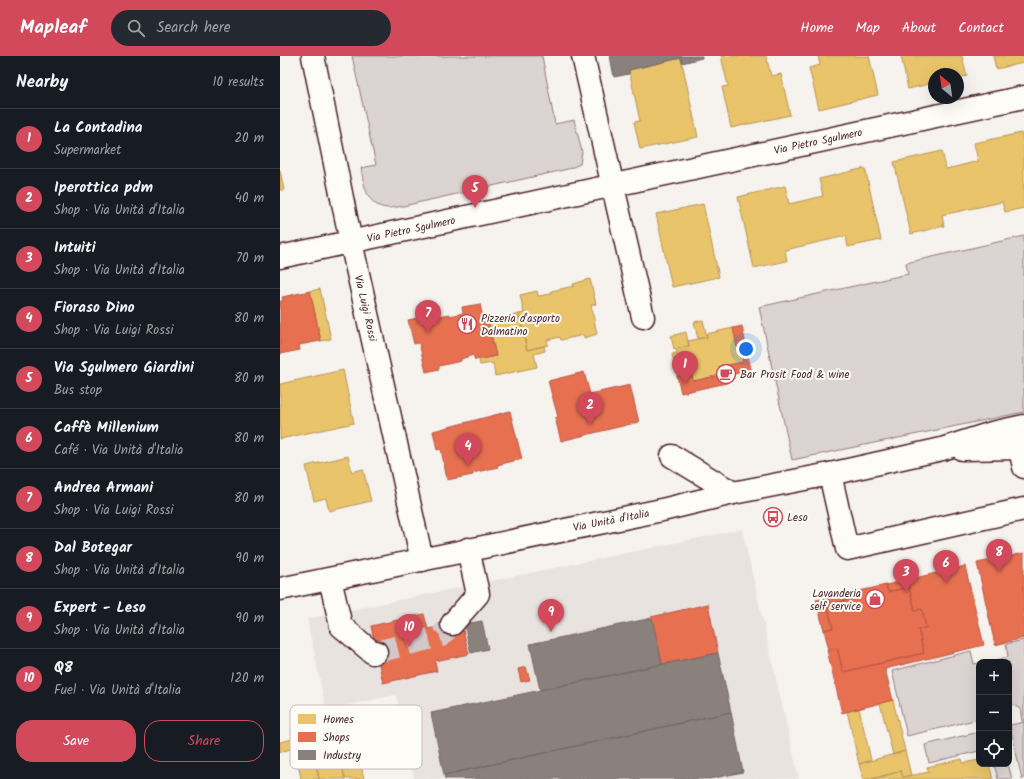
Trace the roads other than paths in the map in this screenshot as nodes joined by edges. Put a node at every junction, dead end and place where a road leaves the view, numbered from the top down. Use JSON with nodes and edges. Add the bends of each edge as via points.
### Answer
{"nodes":[{"id":1,"x":313,"y":56,"type":"edge"},
{"id":2,"x":583,"y":56,"type":"edge"},
{"id":3,"x":1024,"y":97,"type":"edge"},
{"id":4,"x":613,"y":186,"type":"junction"},
{"id":5,"x":351,"y":242,"type":"junction"},
{"id":6,"x":280,"y":257,"type":"edge"},
{"id":7,"x":643,"y":317,"type":"dead end"},
{"id":8,"x":1024,"y":426,"type":"edge"},
{"id":9,"x":942,"y":449,"type":"junction"},
{"id":10,"x":1023,"y":455,"type":"edge"},
{"id":11,"x":672,"y":456,"type":"dead end"},
{"id":12,"x":830,"y":474,"type":"junction"},
{"id":13,"x":734,"y":493,"type":"junction"},
{"id":14,"x":1024,"y":509,"type":"edge"},
{"id":15,"x":468,"y":549,"type":"junction"},
{"id":16,"x":422,"y":560,"type":"junction"},
{"id":17,"x":330,"y":579,"type":"junction"},
{"id":18,"x":280,"y":589,"type":"edge"},
{"id":19,"x":452,"y":624,"type":"tunnel mouth"},
{"id":20,"x":376,"y":652,"type":"dead end"}],
"edges":[{"from":1,"to":5,"type":"street","name":"Via Luigi Rossi"},
{"from":2,"to":4,"type":"street"},
{"from":3,"to":4,"type":"street","name":"Via Pietro Sgulmero"},
{"from":4,"to":5,"type":"street","name":"Via Pietro Sgulmero"},
{"from":4,"to":7,"type":"street"},
{"from":5,"to":6,"type":"street","name":"Via Pietro Sgulmero"},
{"from":5,"to":16,"type":"street","name":"Via Luigi Rossi"},
{"from":8,"to":9,"type":"street","name":"Via Unità d'Italia"},
{"from":9,"to":10,"type":"street","name":"Via Unità d'Italia"},
{"from":9,"to":12,"type":"street","name":"Via Unità d'Italia"},
{"from":11,"to":13,"type":"street"},
{"from":12,"to":13,"type":"street","name":"Via Unità d'Italia"},
{"from":12,"to":14,"type":"street","via":[[847,549]]},
{"from":13,"to":15,"type":"street","name":"Via Unità d'Italia"},
{"from":15,"to":16,"type":"street","name":"Via Unità d'Italia"},
{"from":15,"to":19,"type":"street","via":[[478,594]]},
{"from":16,"to":17,"type":"street","name":"Via Unità d'Italia"},
{"from":17,"to":18,"type":"street","name":"Via Unità d'Italia"},
{"from":17,"to":20,"type":"street","via":[[341,626],[373,653]]}]}
